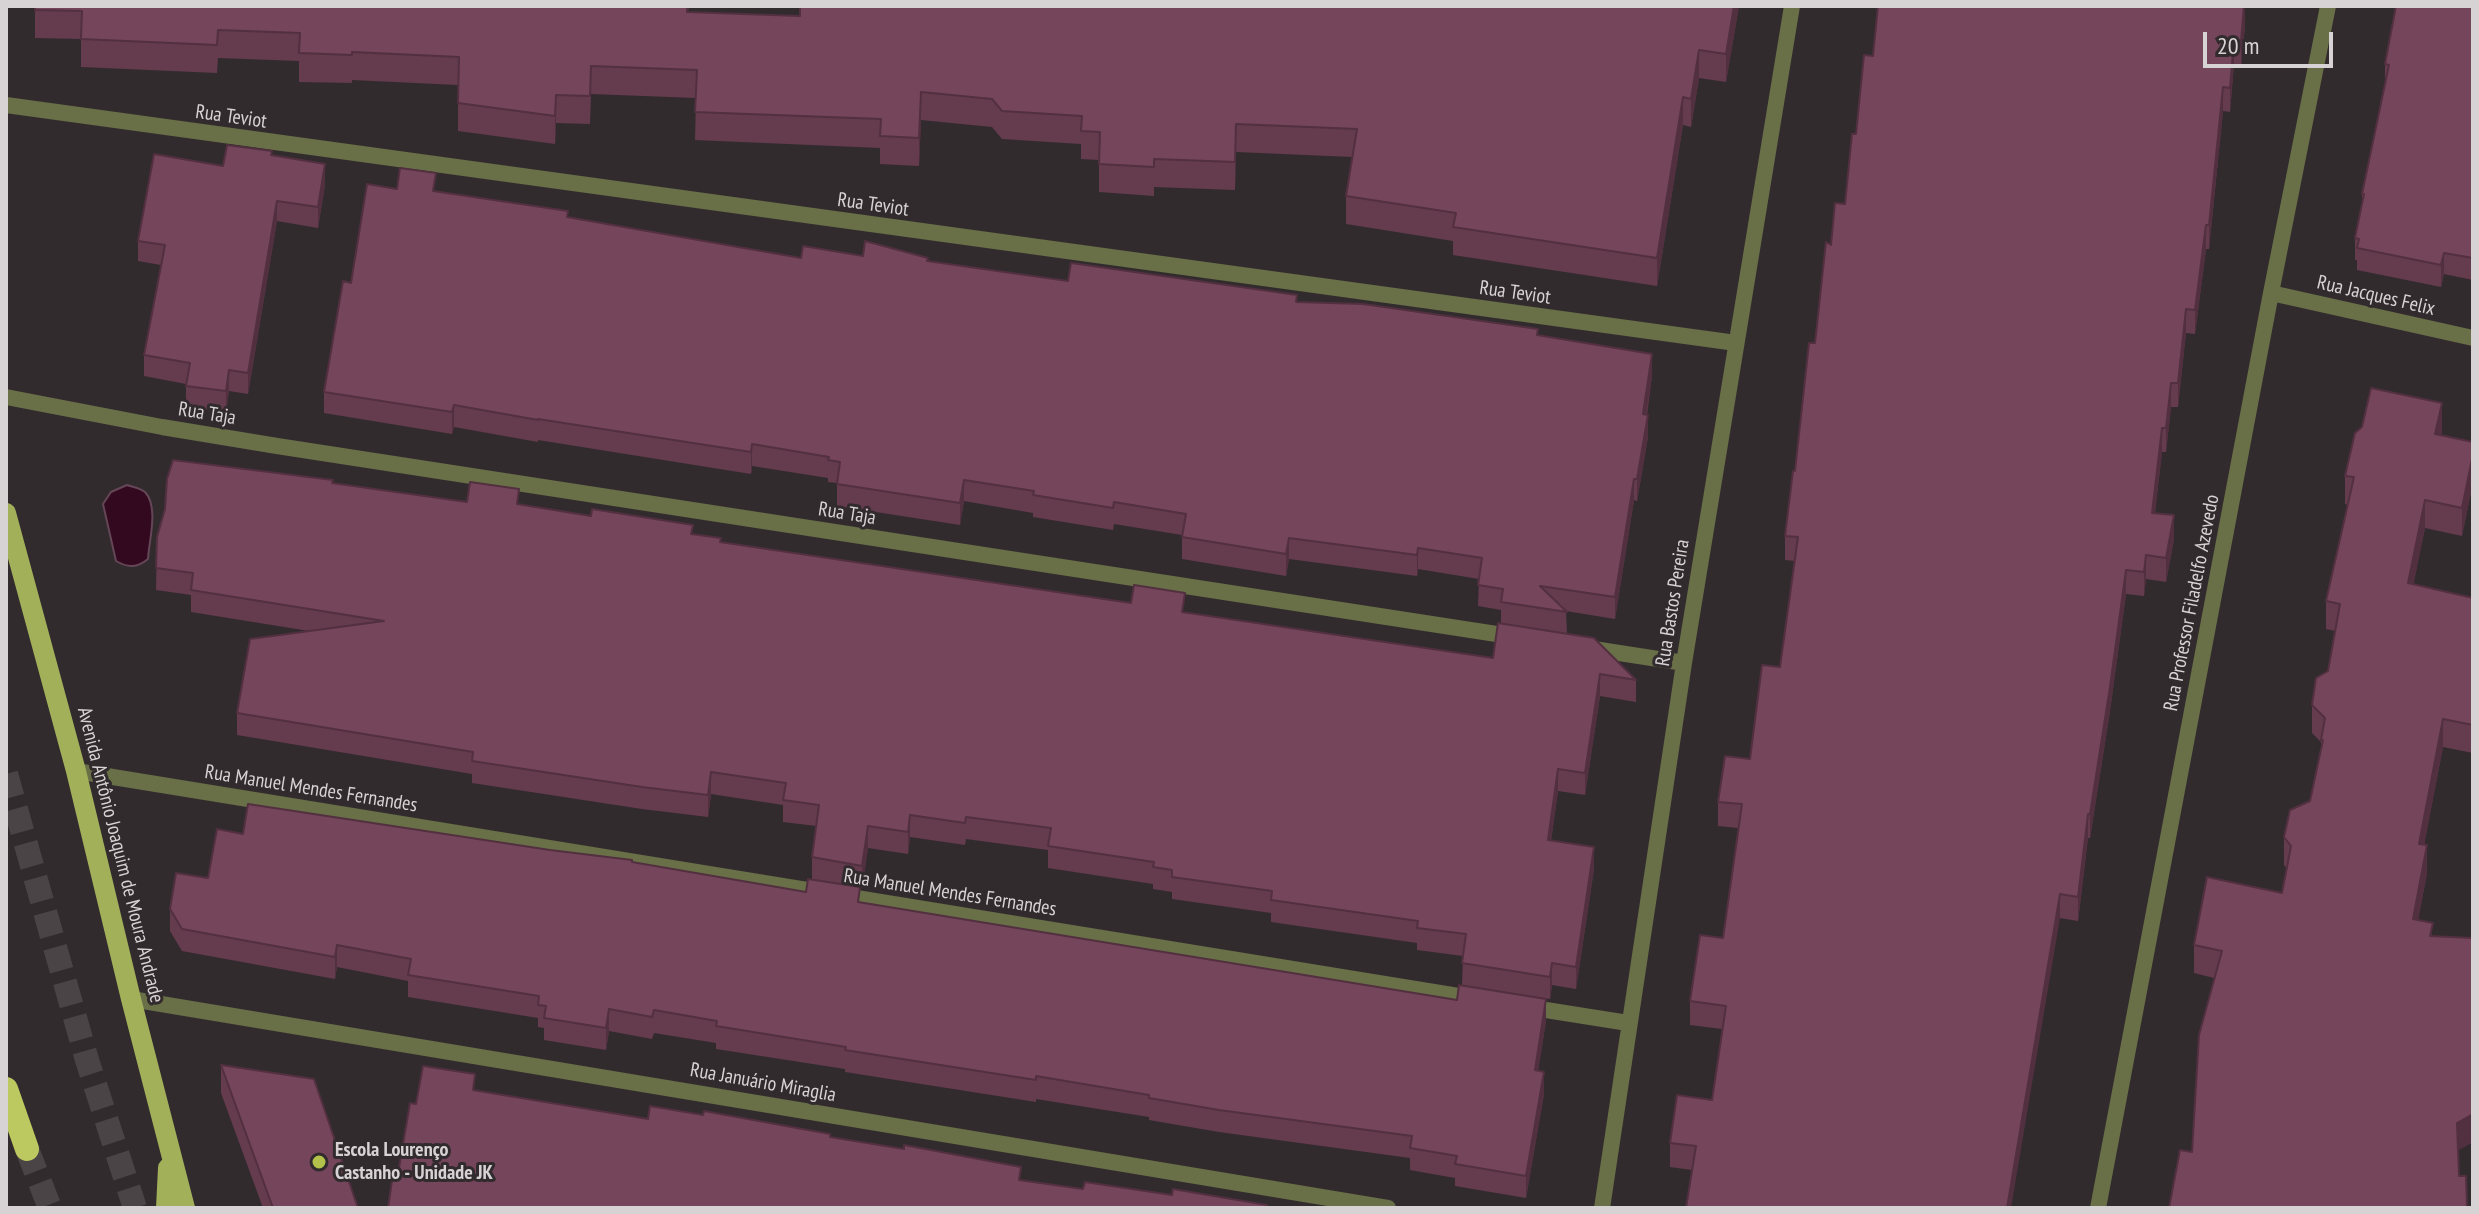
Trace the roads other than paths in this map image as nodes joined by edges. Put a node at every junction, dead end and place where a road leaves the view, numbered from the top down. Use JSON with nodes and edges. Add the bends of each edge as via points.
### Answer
{"nodes":[{"id":1,"x":1792,"y":6,"type":"edge"},
{"id":2,"x":2328,"y":6,"type":"edge"},
{"id":3,"x":6,"y":105,"type":"edge"},
{"id":4,"x":2271,"y":293,"type":"junction"},
{"id":5,"x":2473,"y":338,"type":"edge"},
{"id":6,"x":1736,"y":343,"type":"junction"},
{"id":7,"x":6,"y":397,"type":"edge"},
{"id":8,"x":6,"y":513,"type":"edge"},
{"id":9,"x":1526,"y":638,"type":"edge"},
{"id":10,"x":1573,"y":646,"type":"edge"},
{"id":11,"x":1684,"y":663,"type":"junction"},
{"id":12,"x":76,"y":771,"type":"junction"},
{"id":13,"x":131,"y":999,"type":"junction"},
{"id":14,"x":1628,"y":1023,"type":"junction"},
{"id":15,"x":6,"y":1089,"type":"edge"},
{"id":16,"x":27,"y":1149,"type":"tunnel mouth"},
{"id":17,"x":169,"y":1150,"type":"junction"},
{"id":18,"x":166,"y":1208,"type":"edge"},
{"id":19,"x":185,"y":1208,"type":"edge"},
{"id":20,"x":1388,"y":1208,"type":"edge"},
{"id":21,"x":1602,"y":1208,"type":"edge"},
{"id":22,"x":2098,"y":1208,"type":"edge"}],
"edges":[{"from":1,"to":6,"type":"street","name":"Rua Bastos Pereira"},
{"from":2,"to":4,"type":"street","name":"Rua Professor Filadelfo Azevedo"},
{"from":3,"to":6,"type":"street","name":"Rua Teviot"},
{"from":4,"to":5,"type":"street","name":"Rua Jacques Felix"},
{"from":4,"to":22,"type":"street","name":"Rua Professor Filadelfo Azevedo"},
{"from":6,"to":11,"type":"street","name":"Rua Bastos Pereira"},
{"from":7,"to":9,"type":"street","name":"Rua Taja","via":[[277,446]]},
{"from":8,"to":12,"type":"main road","name":"Avenida Antônio Joaquim de Moura Andrade"},
{"from":10,"to":11,"type":"street"},
{"from":11,"to":14,"type":"street","name":"Rua Bastos Pereira"},
{"from":12,"to":13,"type":"main road","name":"Avenida Antônio Joaquim de Moura Andrade"},
{"from":12,"to":14,"type":"street","name":"Rua Manuel Mendes Fernandes"},
{"from":13,"to":17,"type":"main road","name":"Avenida Antônio Joaquim de Moura Andrade"},
{"from":13,"to":20,"type":"street","name":"Rua Januário Miraglia"},
{"from":14,"to":21,"type":"street","name":"Rua Bastos Pereira"},
{"from":15,"to":16,"type":"highway"},
{"from":17,"to":18,"type":"main road"},
{"from":17,"to":19,"type":"main road","name":"Avenida Antônio Joaquim de Moura Andrade"}]}
